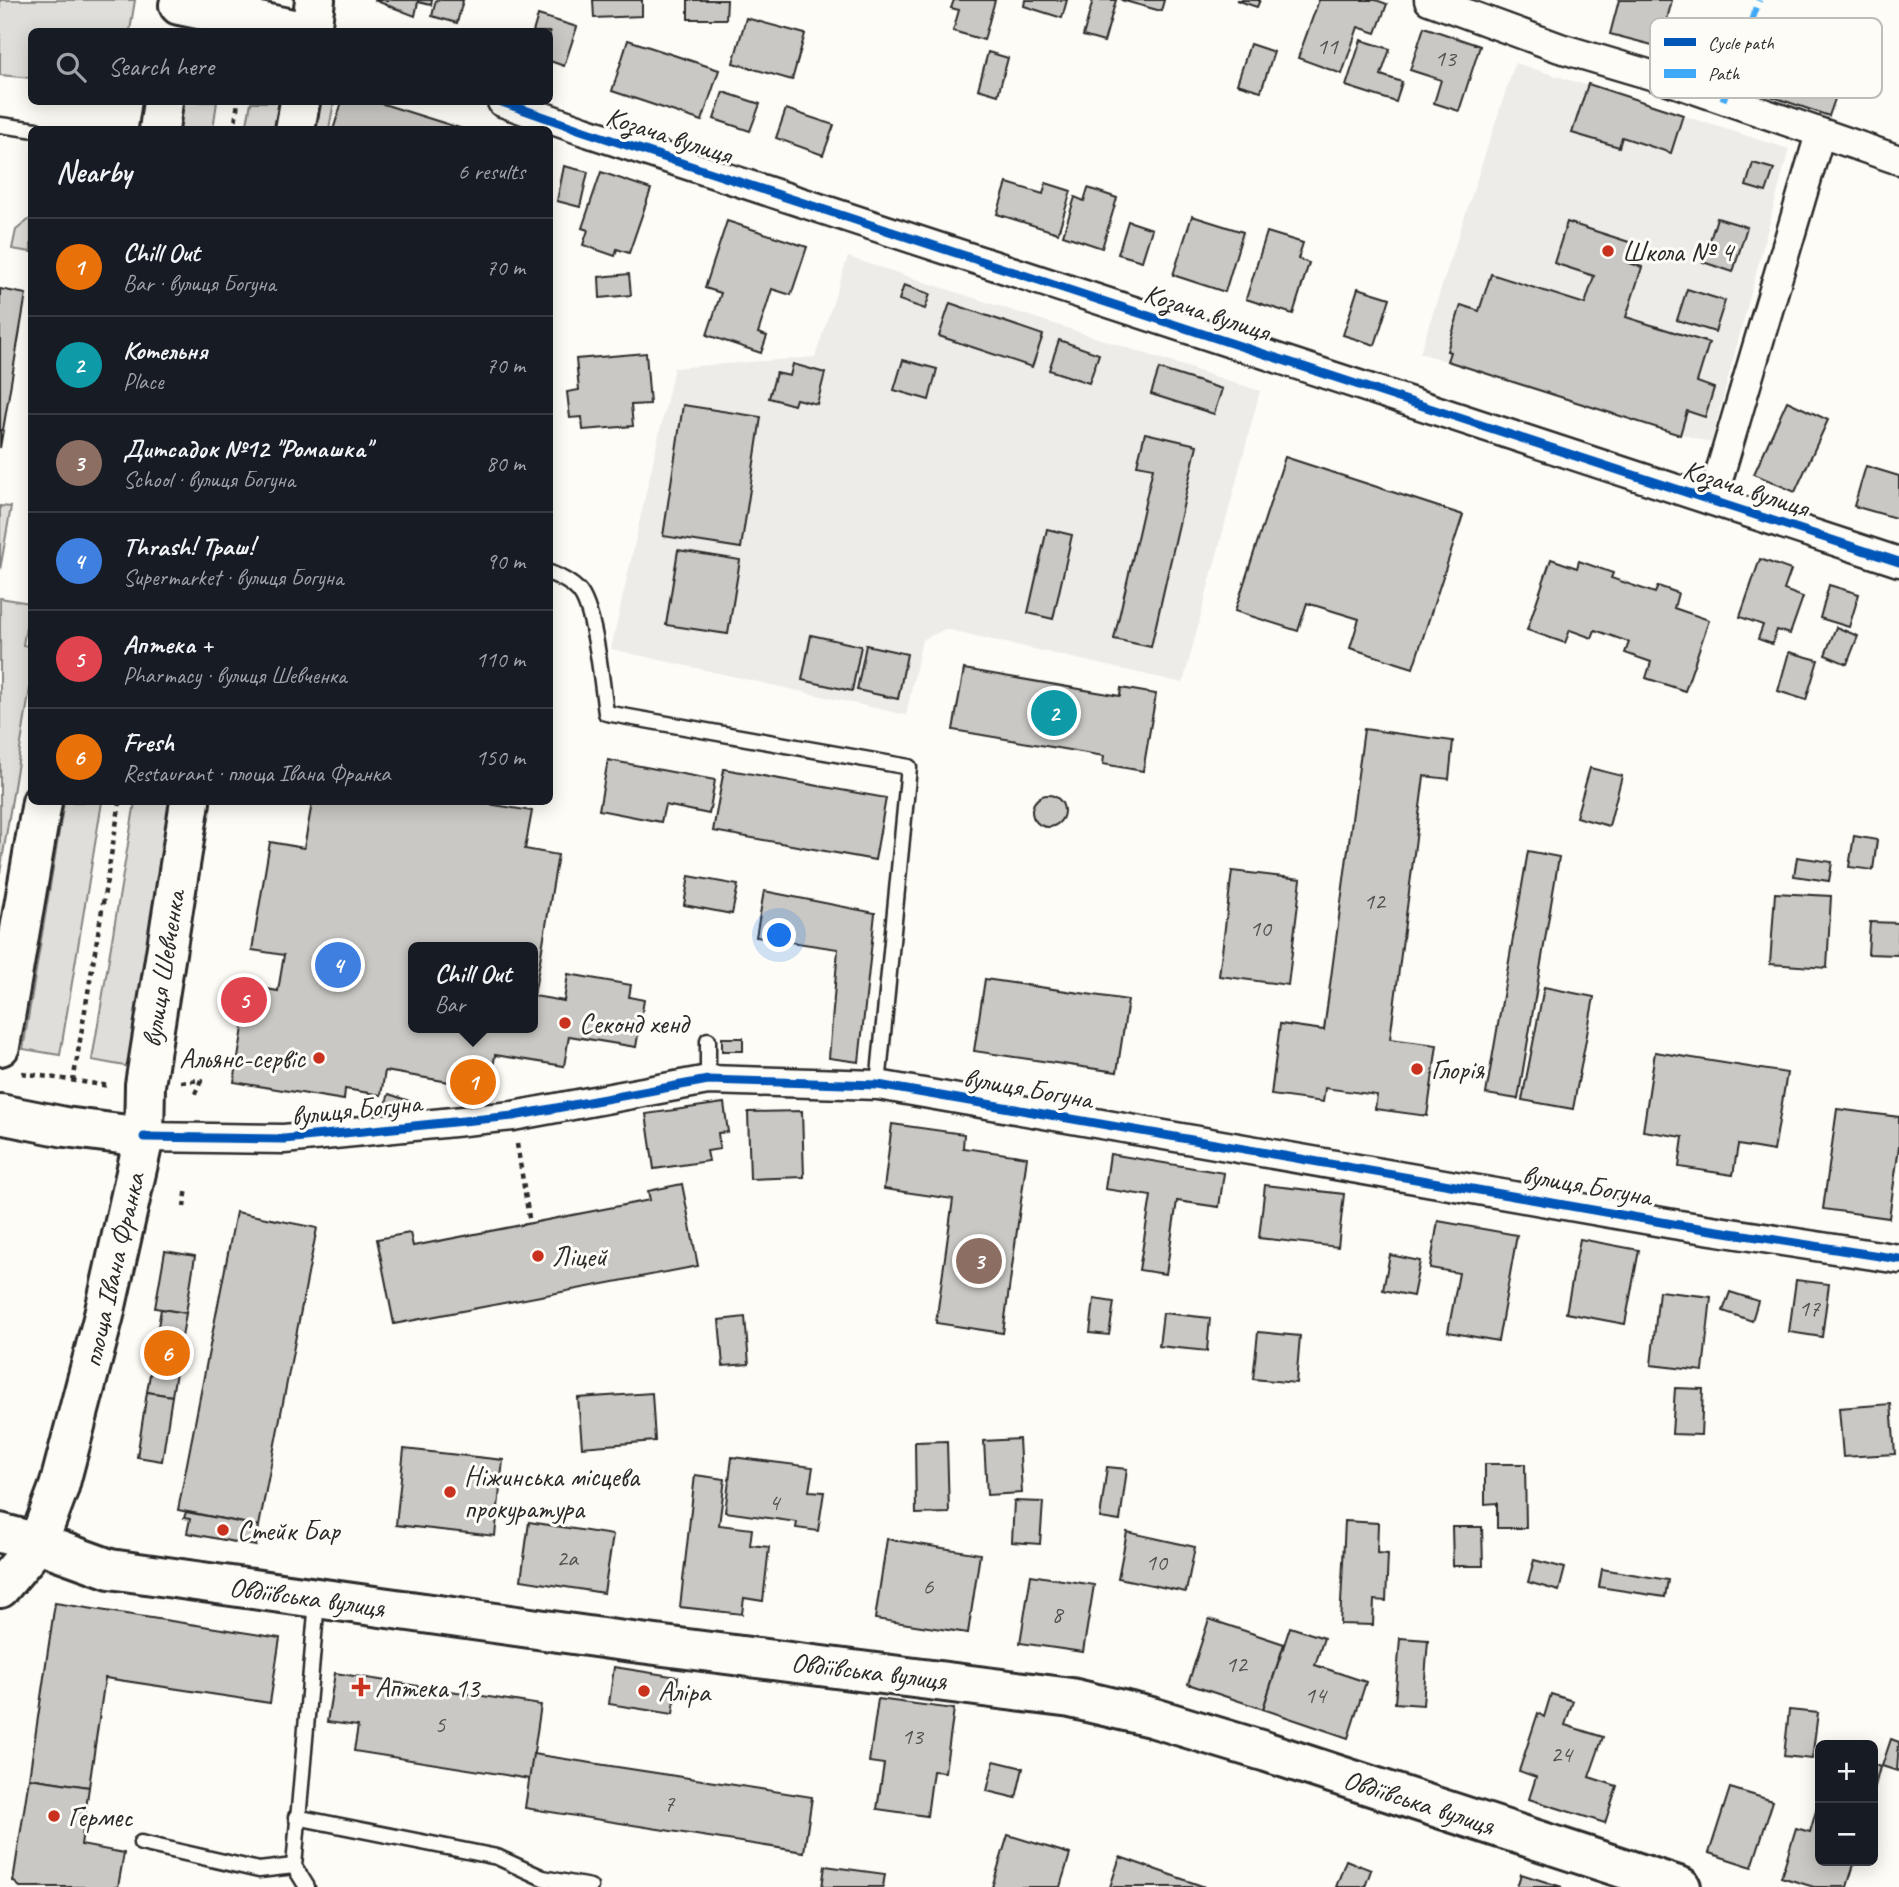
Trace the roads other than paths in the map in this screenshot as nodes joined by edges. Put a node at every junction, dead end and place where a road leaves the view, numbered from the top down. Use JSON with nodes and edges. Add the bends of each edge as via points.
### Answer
{"nodes":[{"id":1,"x":314,"y":0,"type":"edge"},
{"id":2,"x":1429,"y":0,"type":"edge"},
{"id":3,"x":178,"y":12,"type":"edge"},
{"id":4,"x":283,"y":28,"type":"edge"},
{"id":5,"x":310,"y":28,"type":"edge"},
{"id":6,"x":1650,"y":75,"type":"edge"},
{"id":7,"x":1719,"y":98,"type":"edge"},
{"id":8,"x":163,"y":105,"type":"edge"},
{"id":9,"x":299,"y":105,"type":"edge"},
{"id":10,"x":510,"y":105,"type":"edge"},
{"id":11,"x":0,"y":125,"type":"edge"},
{"id":12,"x":160,"y":126,"type":"edge"},
{"id":13,"x":296,"y":126,"type":"edge"},
{"id":14,"x":28,"y":129,"type":"edge"},
{"id":15,"x":1820,"y":134,"type":"junction"},
{"id":16,"x":1899,"y":160,"type":"edge"},
{"id":17,"x":1712,"y":500,"type":"junction"},
{"id":18,"x":1899,"y":562,"type":"edge"},
{"id":19,"x":553,"y":574,"type":"edge"},
{"id":20,"x":43,"y":805,"type":"edge"},
{"id":21,"x":190,"y":805,"type":"edge"},
{"id":22,"x":708,"y":1040,"type":"dead end"},
{"id":23,"x":11,"y":1060,"type":"edge"},
{"id":24,"x":708,"y":1080,"type":"junction"},
{"id":25,"x":878,"y":1085,"type":"junction"},
{"id":26,"x":0,"y":1114,"type":"edge"},
{"id":27,"x":144,"y":1137,"type":"junction"},
{"id":28,"x":1899,"y":1259,"type":"edge"},
{"id":29,"x":0,"y":1533,"type":"edge"},
{"id":30,"x":38,"y":1543,"type":"junction"},
{"id":31,"x":0,"y":1588,"type":"edge"},
{"id":32,"x":317,"y":1599,"type":"junction"},
{"id":33,"x":296,"y":1817,"type":"junction"},
{"id":34,"x":141,"y":1843,"type":"dead end"},
{"id":35,"x":293,"y":1866,"type":"junction"},
{"id":36,"x":307,"y":1887,"type":"edge"},
{"id":37,"x":590,"y":1887,"type":"edge"},
{"id":38,"x":1681,"y":1887,"type":"edge"}],
"edges":[{"from":1,"to":5,"type":"main road"},
{"from":2,"to":6,"type":"street","via":[[1560,48]]},
{"from":3,"to":4,"type":"main road"},
{"from":7,"to":15,"type":"street"},
{"from":8,"to":12,"type":"main road"},
{"from":9,"to":13,"type":"main road"},
{"from":10,"to":17,"type":"street","name":"Козача вулиця"},
{"from":11,"to":14,"type":"lane"},
{"from":15,"to":16,"type":"street"},
{"from":15,"to":17,"type":"street"},
{"from":17,"to":18,"type":"street","name":"Козача вулиця"},
{"from":19,"to":25,"type":"lane","via":[[579,590],[589,607],[606,712],[909,767]]},
{"from":20,"to":23,"type":"main road"},
{"from":21,"to":27,"type":"main road","name":"вулиця Шевченка","via":[[145,1085]]},
{"from":22,"to":24,"type":"lane"},
{"from":24,"to":25,"type":"street","name":"вулиця Богуна"},
{"from":24,"to":27,"type":"street","name":"вулиця Богуна","via":[[513,1116],[285,1139]]},
{"from":25,"to":28,"type":"street","name":"вулиця Богуна"},
{"from":26,"to":27,"type":"main road","name":"площа Івана Франка"},
{"from":27,"to":30,"type":"main road","name":"площа Івана Франка","via":[[104,1315],[58,1487]]},
{"from":29,"to":30,"type":"main road"},
{"from":30,"to":31,"type":"main road","name":"площа Івана Франка"},
{"from":30,"to":32,"type":"main road","name":"Овдіївська вулиця","via":[[110,1569]]},
{"from":32,"to":33,"type":"lane"},
{"from":32,"to":38,"type":"main road","name":"Овдіївська вулиця","via":[[1070,1698],[1254,1748]]},
{"from":33,"to":35,"type":"lane"},
{"from":33,"to":37,"type":"lane","via":[[497,1857],[543,1878]]},
{"from":34,"to":35,"type":"lane","via":[[259,1870]]},
{"from":35,"to":36,"type":"lane"}]}
